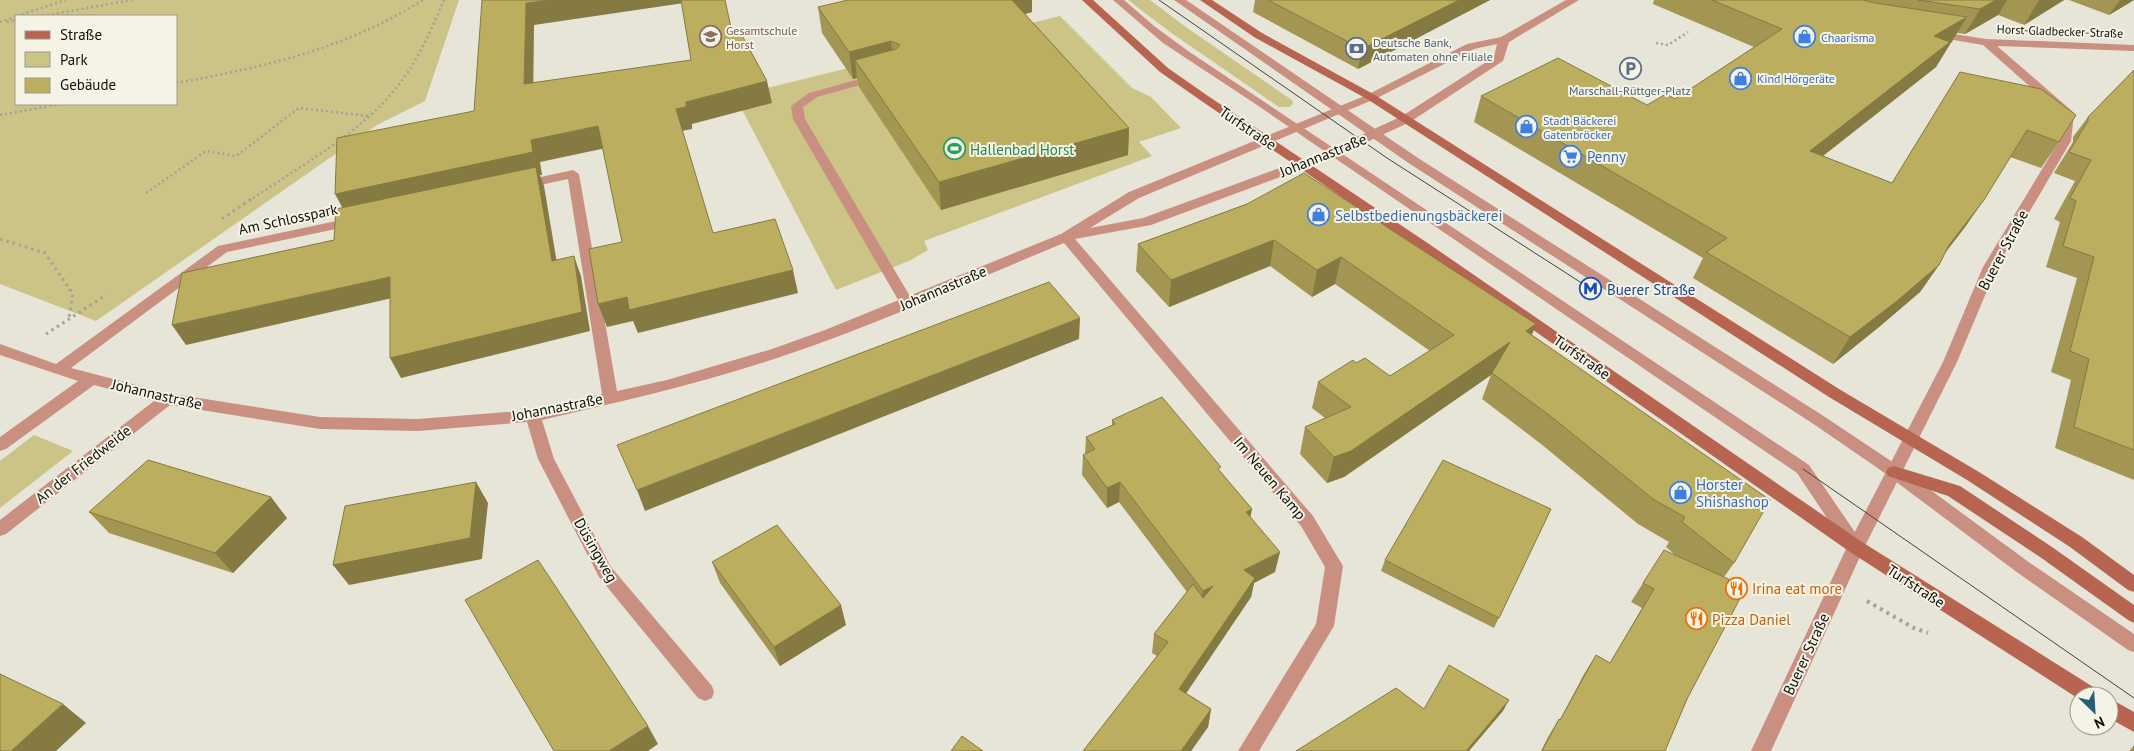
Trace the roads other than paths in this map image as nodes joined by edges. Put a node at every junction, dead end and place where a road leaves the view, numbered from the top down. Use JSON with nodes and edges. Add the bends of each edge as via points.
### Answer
{"nodes":[{"id":1,"x":1086,"y":0,"type":"edge"},
{"id":2,"x":1118,"y":0,"type":"edge"},
{"id":3,"x":1179,"y":0,"type":"edge"},
{"id":4,"x":1205,"y":0,"type":"edge"},
{"id":5,"x":1574,"y":0,"type":"edge"},
{"id":6,"x":1919,"y":32,"type":"edge"},
{"id":7,"x":1504,"y":40,"type":"junction"},
{"id":8,"x":1986,"y":42,"type":"junction"},
{"id":9,"x":2134,"y":48,"type":"edge"},
{"id":10,"x":886,"y":75,"type":"edge"},
{"id":11,"x":1371,"y":97,"type":"junction"},
{"id":12,"x":1341,"y":110,"type":"junction"},
{"id":13,"x":1406,"y":119,"type":"junction"},
{"id":14,"x":1297,"y":128,"type":"junction"},
{"id":15,"x":1375,"y":134,"type":"junction"},
{"id":16,"x":1265,"y":140,"type":"junction"},
{"id":17,"x":1333,"y":153,"type":"junction"},
{"id":18,"x":1302,"y":165,"type":"junction"},
{"id":19,"x":505,"y":188,"type":"edge"},
{"id":20,"x":369,"y":218,"type":"edge"},
{"id":21,"x":1066,"y":237,"type":"junction"},
{"id":22,"x":906,"y":303,"type":"junction"},
{"id":23,"x":0,"y":349,"type":"edge"},
{"id":24,"x":58,"y":370,"type":"junction"},
{"id":25,"x":91,"y":379,"type":"junction"},
{"id":26,"x":610,"y":397,"type":"junction"},
{"id":27,"x":167,"y":399,"type":"junction"},
{"id":28,"x":532,"y":416,"type":"junction"},
{"id":29,"x":1912,"y":440,"type":"junction"},
{"id":30,"x":0,"y":445,"type":"edge"},
{"id":31,"x":1894,"y":472,"type":"junction"},
{"id":32,"x":0,"y":529,"type":"edge"},
{"id":33,"x":1856,"y":547,"type":"junction"},
{"id":34,"x":2134,"y":585,"type":"edge"},
{"id":35,"x":2134,"y":615,"type":"edge"},
{"id":36,"x":2134,"y":644,"type":"edge"},
{"id":37,"x":2075,"y":686,"type":"edge"},
{"id":38,"x":705,"y":692,"type":"dead end"},
{"id":39,"x":2119,"y":713,"type":"edge"},
{"id":40,"x":2134,"y":723,"type":"edge"},
{"id":41,"x":1248,"y":751,"type":"edge"},
{"id":42,"x":1761,"y":751,"type":"edge"}],
"edges":[{"from":1,"to":16,"type":"main road","name":"Turfstraße","via":[[1164,70]]},
{"from":2,"to":14,"type":"street","via":[[1175,48]]},
{"from":3,"to":12,"type":"street"},
{"from":4,"to":11,"type":"main road","via":[[1258,35]]},
{"from":5,"to":7,"type":"street","name":"Johannastraße"},
{"from":6,"to":8,"type":"street"},
{"from":7,"to":11,"type":"street","name":"Johannastraße","via":[[1471,46]]},
{"from":7,"to":13,"type":"street","name":"Johannastraße","via":[[1499,59]]},
{"from":8,"to":9,"type":"street","name":"Horst-Gladbecker-Straße"},
{"from":8,"to":29,"type":"street","name":"Buerer Straße","via":[[2068,114],[2065,142],[1990,267],[1950,362]]},
{"from":10,"to":22,"type":"street","via":[[813,95],[797,106],[799,119]]},
{"from":11,"to":12,"type":"street","name":"Johannastraße"},
{"from":11,"to":13,"type":"main road"},
{"from":12,"to":14,"type":"street","name":"Johannastraße"},
{"from":12,"to":15,"type":"street"},
{"from":13,"to":15,"type":"street","name":"Johannastraße"},
{"from":13,"to":29,"type":"main road"},
{"from":14,"to":16,"type":"street","name":"Johannastraße"},
{"from":14,"to":17,"type":"street"},
{"from":15,"to":17,"type":"street","name":"Johannastraße"},
{"from":15,"to":31,"type":"street","via":[[1744,371]]},
{"from":16,"to":18,"type":"main road","name":"Turfstraße"},
{"from":16,"to":21,"type":"street","name":"Johannastraße","via":[[1134,195]]},
{"from":17,"to":18,"type":"street","name":"Johannastraße"},
{"from":17,"to":33,"type":"street","via":[[1803,469]]},
{"from":18,"to":21,"type":"street","name":"Johannastraße","via":[[1146,222]]},
{"from":18,"to":33,"type":"main road","name":"Turfstraße"},
{"from":19,"to":26,"type":"street","via":[[573,174]]},
{"from":20,"to":24,"type":"street","name":"Am Schlosspark","via":[[223,249]]},
{"from":21,"to":22,"type":"street","name":"Johannastraße"},
{"from":21,"to":41,"type":"street","name":"Im Neuen Kamp","via":[[1307,522],[1334,566],[1325,626]]},
{"from":22,"to":26,"type":"street","name":"Johannastraße","via":[[777,352],[667,385]]},
{"from":23,"to":24,"type":"street","name":"Johannastraße"},
{"from":24,"to":25,"type":"street","name":"Johannastraße"},
{"from":25,"to":27,"type":"street","name":"Johannastraße"},
{"from":25,"to":30,"type":"street"},
{"from":26,"to":28,"type":"street","name":"Johannastraße"},
{"from":27,"to":28,"type":"street","name":"Johannastraße","via":[[320,423],[418,425]]},
{"from":27,"to":32,"type":"street","name":"An der Friedweide"},
{"from":28,"to":38,"type":"street","name":"Düsingweg","via":[[546,459],[605,572]]},
{"from":29,"to":31,"type":"street","name":"Buerer Straße"},
{"from":29,"to":34,"type":"main road","via":[[2076,542]]},
{"from":31,"to":33,"type":"street","name":"Buerer Straße"},
{"from":31,"to":35,"type":"main road","via":[[1954,491]]},
{"from":31,"to":36,"type":"street"},
{"from":33,"to":37,"type":"main road","name":"Turfstraße"},
{"from":33,"to":42,"type":"street","name":"Buerer Straße"},
{"from":39,"to":40,"type":"main road"}]}
